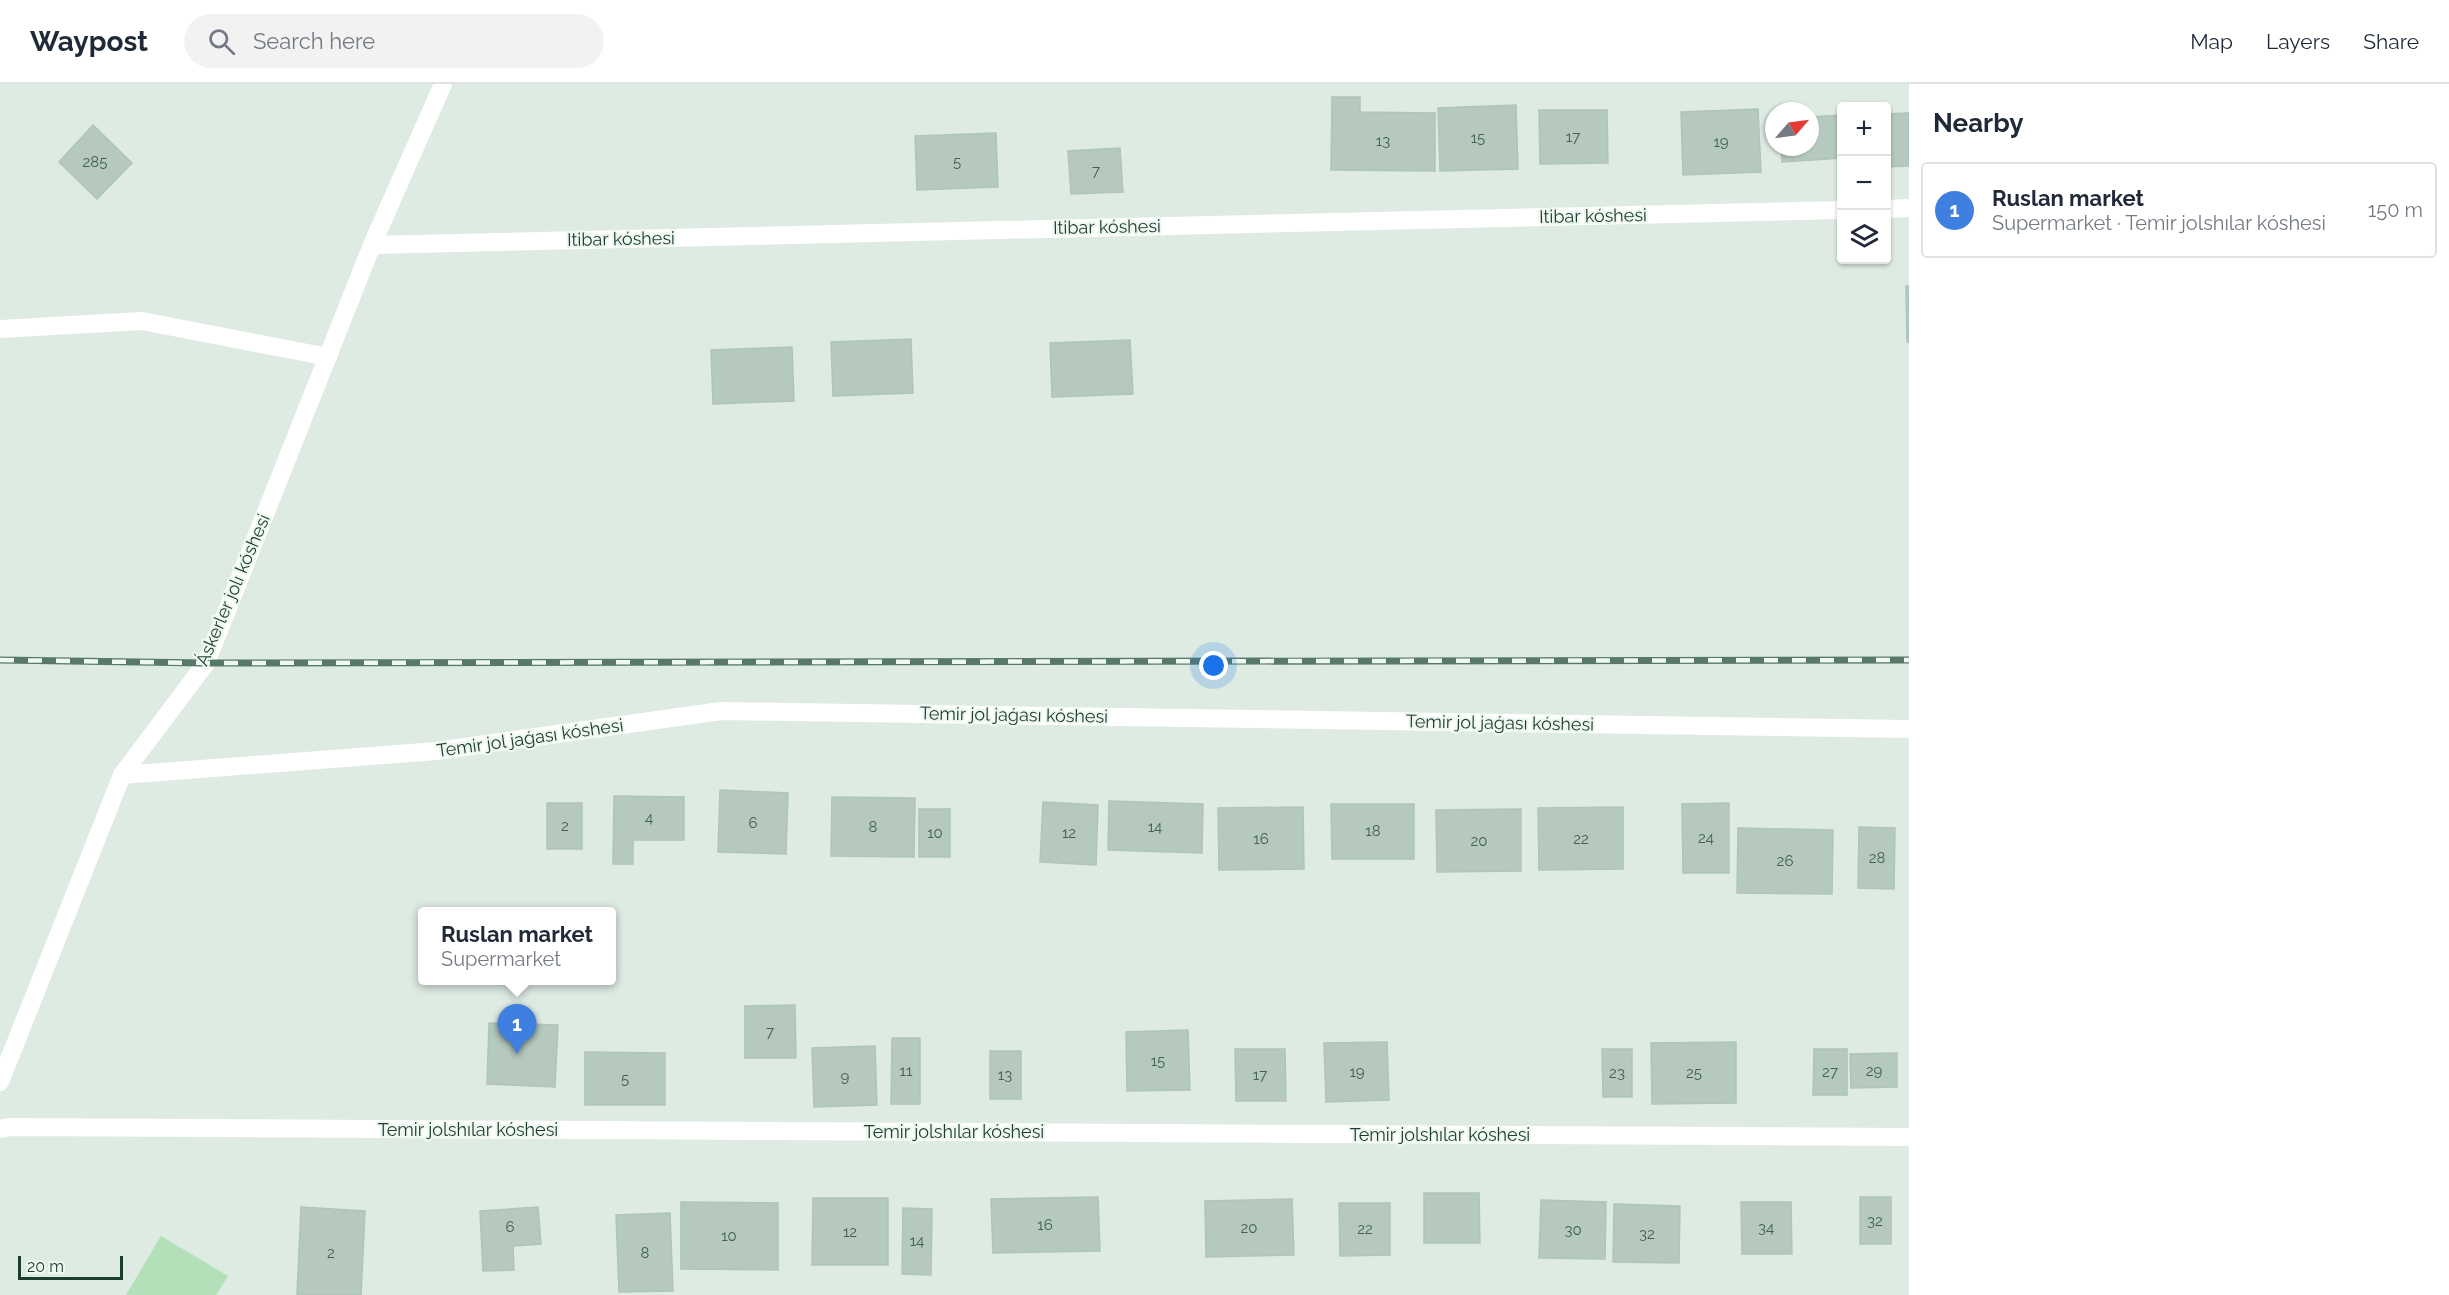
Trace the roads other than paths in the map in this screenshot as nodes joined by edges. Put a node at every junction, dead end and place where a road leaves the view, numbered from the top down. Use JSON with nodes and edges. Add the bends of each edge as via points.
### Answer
{"nodes":[{"id":1,"x":443,"y":84,"type":"edge"},
{"id":2,"x":1909,"y":208,"type":"edge"},
{"id":3,"x":1891,"y":209,"type":"edge"},
{"id":4,"x":1837,"y":210,"type":"edge"},
{"id":5,"x":372,"y":245,"type":"junction"},
{"id":6,"x":0,"y":329,"type":"edge"},
{"id":7,"x":328,"y":357,"type":"junction"},
{"id":8,"x":1909,"y":729,"type":"edge"},
{"id":9,"x":122,"y":775,"type":"junction"},
{"id":10,"x":0,"y":1082,"type":"edge"},
{"id":11,"x":0,"y":1129,"type":"edge"},
{"id":12,"x":1909,"y":1137,"type":"edge"}],
"edges":[{"from":1,"to":5,"type":"street","name":"Áskerler jolı kóshesi"},
{"from":2,"to":3,"type":"street"},
{"from":4,"to":5,"type":"street","name":"Itibar kóshesi"},
{"from":5,"to":7,"type":"street","name":"Áskerler jolı kóshesi"},
{"from":6,"to":7,"type":"street","via":[[142,321]]},
{"from":7,"to":9,"type":"street","name":"Áskerler jolı kóshesi","via":[[206,663]]},
{"from":8,"to":9,"type":"street","name":"Temir jol jaǵası kóshesi","via":[[721,711],[436,751]]},
{"from":9,"to":10,"type":"street","name":"Áskerler jolı kóshesi"},
{"from":11,"to":12,"type":"street","name":"Temir jolshılar kóshesi"}]}
